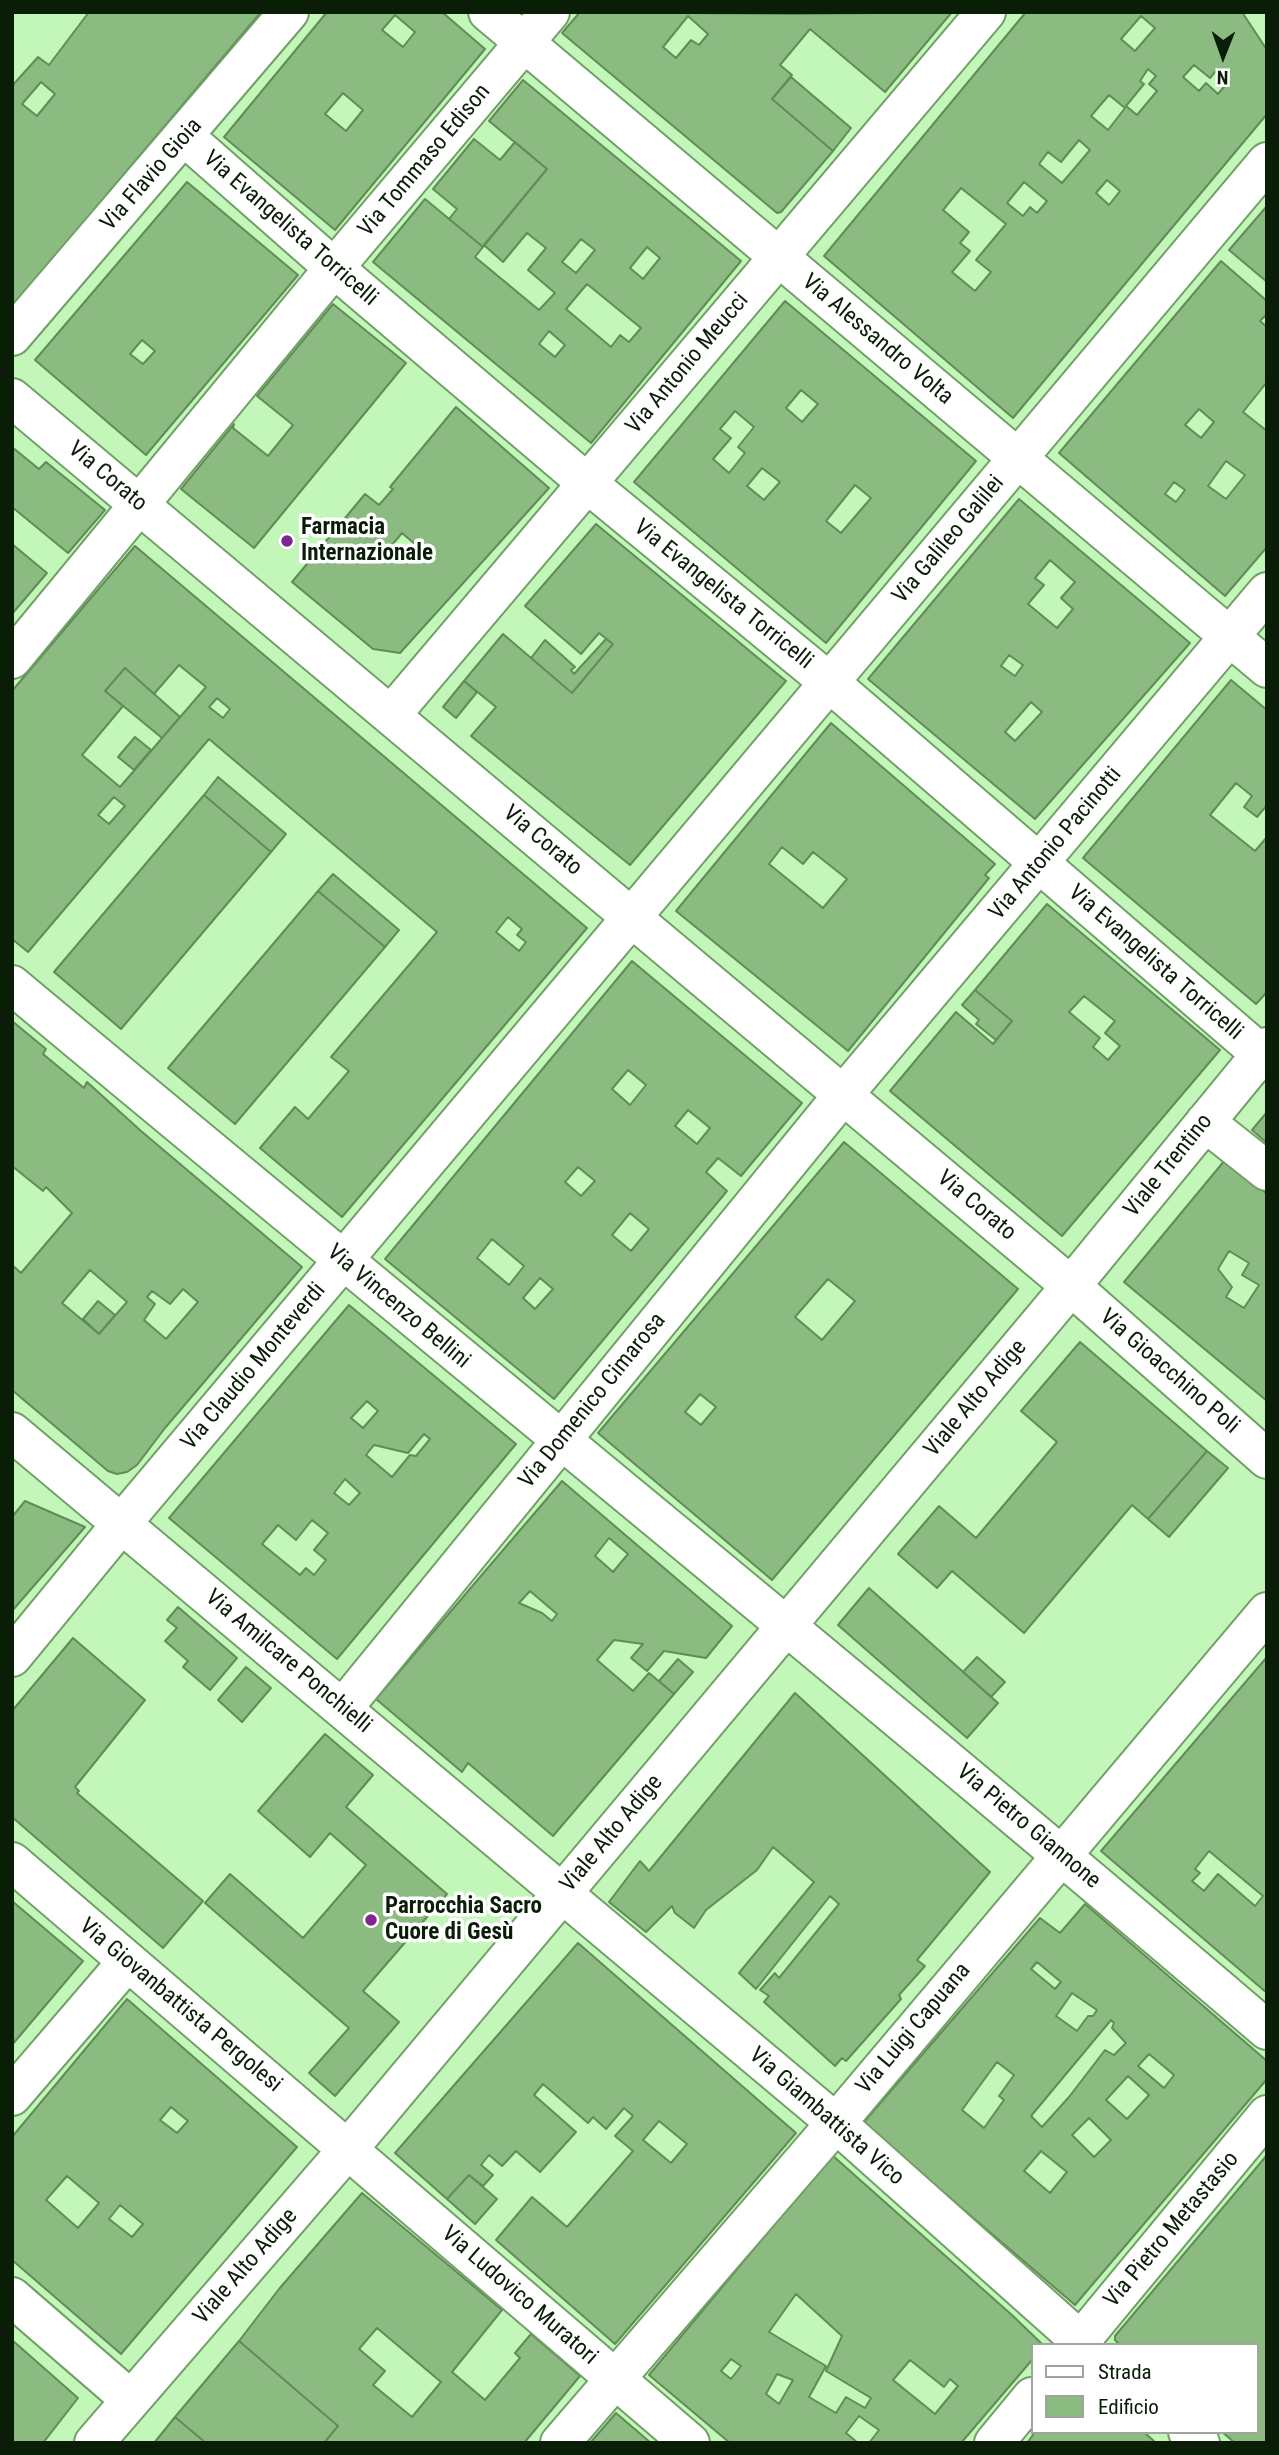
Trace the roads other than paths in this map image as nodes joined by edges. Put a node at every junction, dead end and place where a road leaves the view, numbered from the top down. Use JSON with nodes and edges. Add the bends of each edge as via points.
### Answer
{"nodes":[{"id":1,"x":289,"y":12,"type":"edge"},
{"id":2,"x":488,"y":12,"type":"edge"},
{"id":3,"x":550,"y":12,"type":"edge"},
{"id":4,"x":986,"y":12,"type":"edge"},
{"id":5,"x":524,"y":43,"type":"junction"},
{"id":6,"x":185,"y":137,"type":"junction"},
{"id":7,"x":1267,"y":162,"type":"edge"},
{"id":8,"x":778,"y":257,"type":"junction"},
{"id":9,"x":334,"y":268,"type":"junction"},
{"id":10,"x":12,"y":336,"type":"edge"},
{"id":11,"x":12,"y":398,"type":"edge"},
{"id":12,"x":1018,"y":458,"type":"junction"},
{"id":13,"x":587,"y":483,"type":"junction"},
{"id":14,"x":140,"y":504,"type":"junction"},
{"id":15,"x":1267,"y":592,"type":"edge"},
{"id":16,"x":1230,"y":637,"type":"junction"},
{"id":17,"x":12,"y":659,"type":"edge"},
{"id":18,"x":1267,"y":668,"type":"edge"},
{"id":19,"x":829,"y":682,"type":"junction"},
{"id":20,"x":391,"y":715,"type":"junction"},
{"id":21,"x":1039,"y":864,"type":"junction"},
{"id":22,"x":631,"y":917,"type":"junction"},
{"id":23,"x":12,"y":985,"type":"edge"},
{"id":24,"x":1264,"y":1051,"type":"edge"},
{"id":25,"x":843,"y":1095,"type":"junction"},
{"id":26,"x":1205,"y":1122,"type":"junction"},
{"id":27,"x":1267,"y":1171,"type":"edge"},
{"id":28,"x":343,"y":1261,"type":"junction"},
{"id":29,"x":1071,"y":1286,"type":"junction"},
{"id":30,"x":12,"y":1432,"type":"edge"},
{"id":31,"x":560,"y":1441,"type":"junction"},
{"id":32,"x":1267,"y":1458,"type":"edge"},
{"id":33,"x":122,"y":1523,"type":"junction"},
{"id":34,"x":1267,"y":1612,"type":"edge"},
{"id":35,"x":786,"y":1626,"type":"junction"},
{"id":36,"x":12,"y":1657,"type":"edge"},
{"id":37,"x":343,"y":1708,"type":"junction"},
{"id":38,"x":1061,"y":1854,"type":"junction"},
{"id":39,"x":12,"y":1862,"type":"edge"},
{"id":40,"x":562,"y":1895,"type":"junction"},
{"id":41,"x":127,"y":1962,"type":"junction"},
{"id":42,"x":1267,"y":2030,"type":"edge"},
{"id":43,"x":12,"y":2096,"type":"edge"},
{"id":44,"x":1267,"y":2115,"type":"edge"},
{"id":45,"x":836,"y":2123,"type":"junction"},
{"id":46,"x":348,"y":2149,"type":"junction"},
{"id":47,"x":12,"y":2297,"type":"edge"},
{"id":48,"x":1081,"y":2343,"type":"edge"},
{"id":49,"x":614,"y":2378,"type":"junction"},
{"id":50,"x":131,"y":2400,"type":"junction"},
{"id":51,"x":1030,"y":2400,"type":"edge"},
{"id":52,"x":94,"y":2443,"type":"edge"},
{"id":53,"x":559,"y":2443,"type":"edge"},
{"id":54,"x":690,"y":2443,"type":"edge"},
{"id":55,"x":994,"y":2443,"type":"edge"}],
"edges":[{"from":1,"to":6,"type":"street","name":"Via Flavio Gioia"},
{"from":2,"to":5,"type":"street","name":"Via Alessandro Volta"},
{"from":3,"to":5,"type":"street","name":"Via Tommaso Edison"},
{"from":4,"to":8,"type":"street","name":"Via Antonio Meucci"},
{"from":5,"to":8,"type":"street","name":"Via Alessandro Volta"},
{"from":5,"to":9,"type":"street","name":"Via Tommaso Edison"},
{"from":6,"to":9,"type":"street","name":"Via Evangelista Torricelli"},
{"from":6,"to":10,"type":"street","name":"Via Flavio Gioia"},
{"from":7,"to":12,"type":"street","name":"Via Galileo Galilei"},
{"from":8,"to":12,"type":"street","name":"Via Alessandro Volta"},
{"from":8,"to":13,"type":"street","name":"Via Antonio Meucci"},
{"from":9,"to":13,"type":"street","name":"Via Evangelista Torricelli"},
{"from":9,"to":14,"type":"street","name":"Via Tommaso Edison"},
{"from":11,"to":14,"type":"street","name":"Via Corato"},
{"from":12,"to":16,"type":"street","name":"Via Alessandro Volta"},
{"from":12,"to":19,"type":"street","name":"Via Galileo Galilei"},
{"from":13,"to":19,"type":"street","name":"Via Evangelista Torricelli"},
{"from":13,"to":20,"type":"street","name":"Via Antonio Meucci"},
{"from":14,"to":17,"type":"street","name":"Via Tommaso Edison"},
{"from":14,"to":20,"type":"street","name":"Via Corato"},
{"from":15,"to":16,"type":"street","name":"Via Antonio Pacinotti"},
{"from":16,"to":18,"type":"street","name":"Via Alessandro Volta"},
{"from":16,"to":21,"type":"street","name":"Via Antonio Pacinotti"},
{"from":19,"to":21,"type":"street","name":"Via Evangelista Torricelli"},
{"from":19,"to":22,"type":"street","name":"Via Galileo Galilei"},
{"from":20,"to":22,"type":"street","name":"Via Corato"},
{"from":21,"to":24,"type":"street","name":"Via Evangelista Torricelli"},
{"from":21,"to":25,"type":"street","name":"Via Antonio Pacinotti"},
{"from":22,"to":25,"type":"street","name":"Via Corato"},
{"from":22,"to":28,"type":"street","name":"Via Claudio Monteverdi"},
{"from":23,"to":28,"type":"street","name":"Via Vincenzo Bellini"},
{"from":24,"to":26,"type":"street","name":"Viale Trentino"},
{"from":25,"to":29,"type":"street","name":"Via Corato"},
{"from":25,"to":31,"type":"street","name":"Via Domenico Cimarosa"},
{"from":26,"to":27,"type":"street"},
{"from":26,"to":29,"type":"street","name":"Viale Trentino"},
{"from":28,"to":31,"type":"street","name":"Via Vincenzo Bellini"},
{"from":28,"to":33,"type":"street","name":"Via Claudio Monteverdi"},
{"from":29,"to":32,"type":"street","name":"Via Gioacchino Poli"},
{"from":29,"to":35,"type":"street","name":"Viale Alto Adige"},
{"from":30,"to":33,"type":"street","name":"Via Amilcare Ponchielli"},
{"from":31,"to":35,"type":"street","name":"Via Vincenzo Bellini"},
{"from":31,"to":37,"type":"street","name":"Via Domenico Cimarosa"},
{"from":33,"to":36,"type":"street","name":"Via Claudio Monteverdi"},
{"from":33,"to":37,"type":"street","name":"Via Amilcare Ponchielli"},
{"from":34,"to":38,"type":"street","name":"Via Luigi Capuana"},
{"from":35,"to":38,"type":"street","name":"Via Pietro Giannone"},
{"from":35,"to":40,"type":"street","name":"Viale Alto Adige"},
{"from":37,"to":40,"type":"street","name":"Via Amilcare Ponchielli"},
{"from":38,"to":42,"type":"street","name":"Via Pietro Giannone"},
{"from":38,"to":45,"type":"street","name":"Via Luigi Capuana"},
{"from":39,"to":41,"type":"street","name":"Via Giovanbattista Pergolesi"},
{"from":40,"to":45,"type":"street","name":"Via Giambattista Vico"},
{"from":40,"to":46,"type":"street","name":"Viale Alto Adige"},
{"from":41,"to":43,"type":"street"},
{"from":41,"to":46,"type":"street","name":"Via Giovanbattista Pergolesi"},
{"from":44,"to":48,"type":"street","name":"Via Pietro Metastasio"},
{"from":45,"to":48,"type":"street","name":"Via Giambattista Vico"},
{"from":45,"to":49,"type":"street","name":"Via Luigi Capuana"},
{"from":46,"to":49,"type":"street","name":"Via Ludovico Muratori"},
{"from":46,"to":50,"type":"street","name":"Viale Alto Adige"},
{"from":47,"to":50,"type":"street"},
{"from":49,"to":53,"type":"street","name":"Via Luigi Capuana"},
{"from":49,"to":54,"type":"street","name":"Via Ludovico Muratori"},
{"from":50,"to":52,"type":"street","name":"Viale Alto Adige"},
{"from":51,"to":55,"type":"street"}]}
